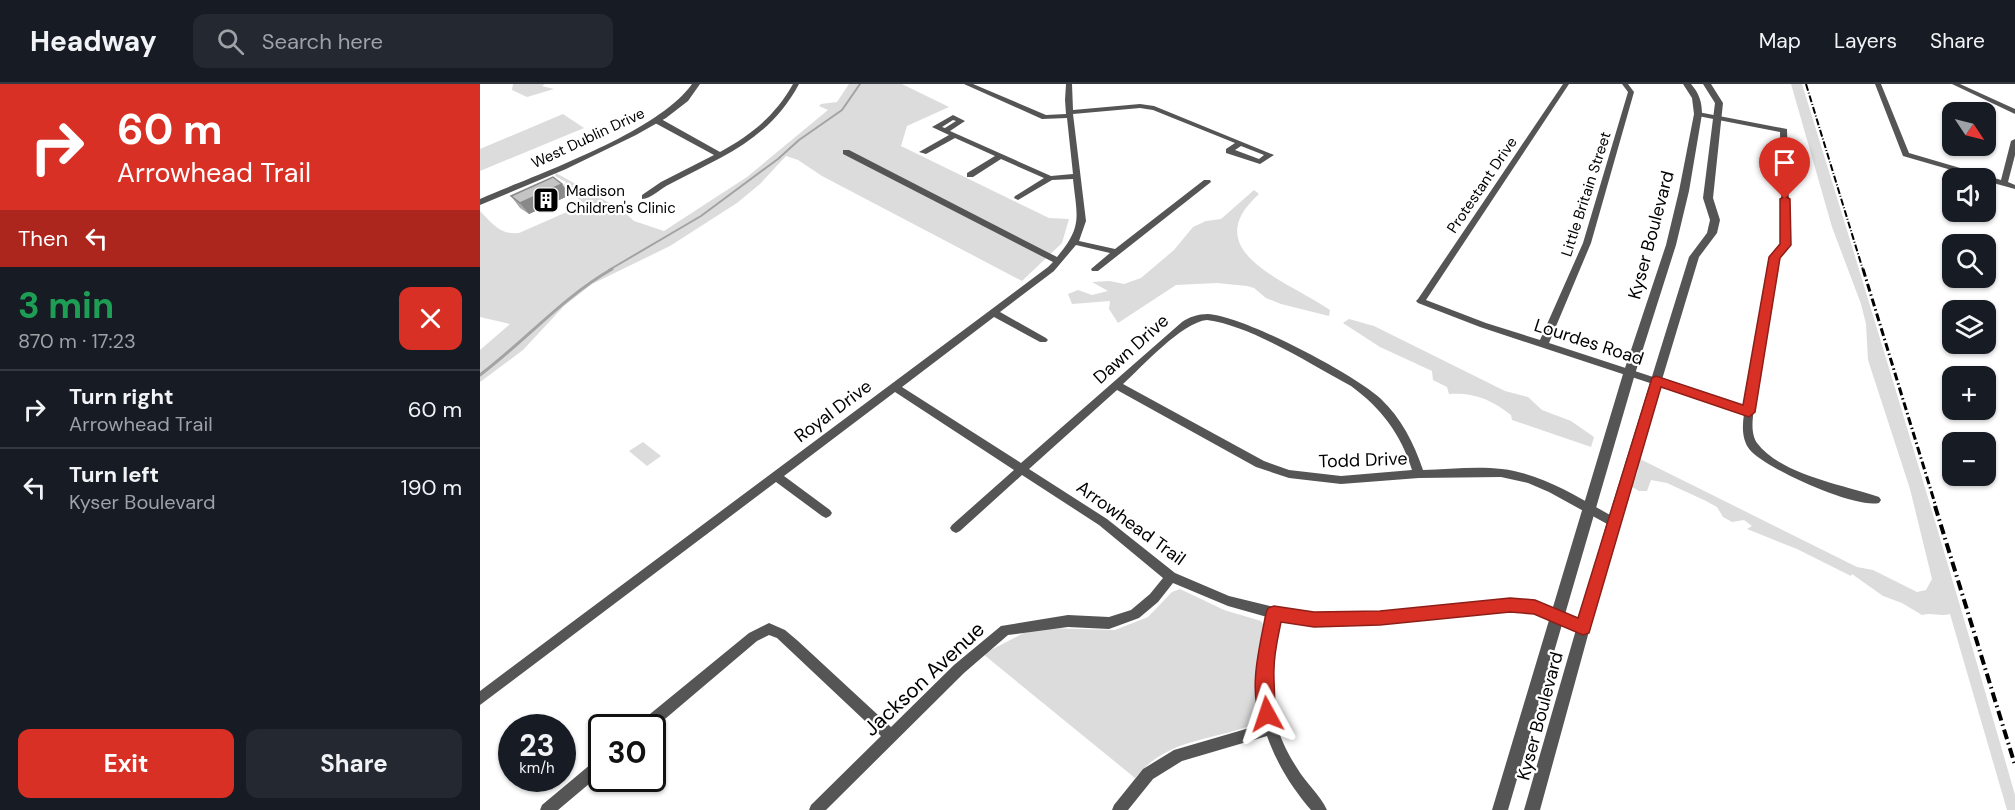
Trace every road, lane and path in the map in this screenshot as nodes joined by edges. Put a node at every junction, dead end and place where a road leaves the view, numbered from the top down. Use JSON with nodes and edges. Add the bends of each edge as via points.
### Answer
{"nodes":[{"id":1,"x":696,"y":84,"type":"edge"},
{"id":2,"x":796,"y":84,"type":"edge"},
{"id":3,"x":967,"y":84,"type":"edge"},
{"id":4,"x":1070,"y":84,"type":"edge"},
{"id":5,"x":1566,"y":84,"type":"edge"},
{"id":6,"x":1625,"y":84,"type":"edge"},
{"id":7,"x":1687,"y":84,"type":"edge"},
{"id":8,"x":1707,"y":84,"type":"edge"},
{"id":9,"x":1878,"y":84,"type":"edge"},
{"id":10,"x":1954,"y":84,"type":"edge"},
{"id":11,"x":2015,"y":112,"type":"edge"},
{"id":12,"x":1070,"y":114,"type":"junction"},
{"id":13,"x":1698,"y":114,"type":"junction"},
{"id":14,"x":1717,"y":118,"type":"junction"},
{"id":15,"x":658,"y":121,"type":"junction"},
{"id":16,"x":945,"y":130,"type":"dead end"},
{"id":17,"x":955,"y":135,"type":"junction"},
{"id":18,"x":2015,"y":141,"type":"edge"},
{"id":19,"x":1240,"y":143,"type":"dead end"},
{"id":20,"x":846,"y":152,"type":"dead end"},
{"id":21,"x":923,"y":152,"type":"dead end"},
{"id":22,"x":720,"y":155,"type":"junction"},
{"id":23,"x":1001,"y":156,"type":"junction"},
{"id":24,"x":970,"y":175,"type":"dead end"},
{"id":25,"x":1077,"y":176,"type":"junction"},
{"id":26,"x":1050,"y":177,"type":"junction"},
{"id":27,"x":1207,"y":182,"type":"dead end"},
{"id":28,"x":2004,"y":183,"type":"junction"},
{"id":29,"x":2015,"y":187,"type":"edge"},
{"id":30,"x":645,"y":197,"type":"dead end"},
{"id":31,"x":1018,"y":198,"type":"dead end"},
{"id":32,"x":480,"y":202,"type":"edge"},
{"id":33,"x":1074,"y":242,"type":"junction"},
{"id":34,"x":1116,"y":252,"type":"junction"},
{"id":35,"x":1058,"y":261,"type":"junction"},
{"id":36,"x":1095,"y":269,"type":"dead end"},
{"id":37,"x":1420,"y":301,"type":"joint"},
{"id":38,"x":993,"y":312,"type":"junction"},
{"id":39,"x":1043,"y":340,"type":"dead end"},
{"id":40,"x":1543,"y":345,"type":"junction"},
{"id":41,"x":1629,"y":374,"type":"junction"},
{"id":42,"x":1656,"y":381,"type":"junction"},
{"id":43,"x":1116,"y":386,"type":"junction"},
{"id":44,"x":895,"y":387,"type":"junction"},
{"id":45,"x":1749,"y":412,"type":"junction"},
{"id":46,"x":1023,"y":468,"type":"junction"},
{"id":47,"x":1419,"y":474,"type":"junction"},
{"id":48,"x":777,"y":476,"type":"junction"},
{"id":49,"x":1875,"y":500,"type":"dead end"},
{"id":50,"x":1590,"y":509,"type":"junction"},
{"id":51,"x":826,"y":513,"type":"dead end"},
{"id":52,"x":1613,"y":522,"type":"junction"},
{"id":53,"x":956,"y":528,"type":"dead end"},
{"id":54,"x":1171,"y":577,"type":"junction"},
{"id":55,"x":1274,"y":613,"type":"junction"},
{"id":56,"x":1559,"y":616,"type":"junction"},
{"id":57,"x":1583,"y":627,"type":"junction"},
{"id":58,"x":480,"y":699,"type":"edge"},
{"id":59,"x":661,"y":714,"type":"edge"},
{"id":60,"x":1270,"y":729,"type":"junction"},
{"id":61,"x":891,"y":736,"type":"junction"},
{"id":62,"x":588,"y":776,"type":"edge"},
{"id":63,"x":547,"y":810,"type":"edge"},
{"id":64,"x":816,"y":810,"type":"edge"},
{"id":65,"x":1119,"y":810,"type":"edge"},
{"id":66,"x":1320,"y":810,"type":"edge"},
{"id":67,"x":1500,"y":810,"type":"edge"},
{"id":68,"x":1532,"y":810,"type":"edge"}],
"edges":[{"from":1,"to":15,"type":"street","name":"West Dublin Drive","via":[[685,101]]},
{"from":2,"to":22,"type":"street","via":[[775,118]]},
{"from":3,"to":12,"type":"street","via":[[1045,117]]},
{"from":4,"to":12,"type":"street","name":"Royal Drive"},
{"from":5,"to":37,"type":"street","name":"Protestant Drive"},
{"from":6,"to":40,"type":"street","name":"Little Britain Street","via":[[1631,92],[1587,243]]},
{"from":7,"to":13,"type":"street","name":"Kyser Boulevard","via":[[1698,102]]},
{"from":8,"to":14,"type":"street","name":"Kyser Boulevard","via":[[1719,103]]},
{"from":9,"to":28,"type":"street","via":[[1906,154]]},
{"from":10,"to":11,"type":"street"},
{"from":12,"to":19,"type":"street","via":[[1154,108]]},
{"from":12,"to":25,"type":"street","name":"Royal Drive"},
{"from":13,"to":14,"type":"street"},
{"from":13,"to":41,"type":"street","name":"Kyser Boulevard","via":[[1671,245]]},
{"from":14,"to":42,"type":"street","name":"Kyser Boulevard","via":[[1708,198],[1715,220],[1712,233],[1694,257]]},
{"from":14,"to":45,"type":"street","via":[[1785,131],[1786,245],[1774,257]]},
{"from":15,"to":22,"type":"street"},
{"from":15,"to":32,"type":"street","name":"West Dublin Drive"},
{"from":16,"to":17,"type":"street"},
{"from":17,"to":21,"type":"street"},
{"from":17,"to":23,"type":"street"},
{"from":18,"to":28,"type":"street"},
{"from":20,"to":35,"type":"street"},
{"from":22,"to":30,"type":"street"},
{"from":23,"to":24,"type":"street"},
{"from":23,"to":26,"type":"street"},
{"from":25,"to":26,"type":"street"},
{"from":25,"to":33,"type":"street","name":"Royal Drive","via":[[1082,221]]},
{"from":26,"to":31,"type":"street"},
{"from":27,"to":34,"type":"street"},
{"from":28,"to":29,"type":"street"},
{"from":33,"to":34,"type":"street"},
{"from":33,"to":35,"type":"street","name":"Royal Drive"},
{"from":34,"to":36,"type":"street"},
{"from":35,"to":38,"type":"street","name":"Royal Drive"},
{"from":37,"to":40,"type":"street","name":"Lourdes Road"},
{"from":38,"to":39,"type":"street"},
{"from":38,"to":44,"type":"street","name":"Royal Drive"},
{"from":40,"to":41,"type":"street","name":"Lourdes Road"},
{"from":41,"to":42,"type":"street","name":"Lourdes Road"},
{"from":41,"to":50,"type":"street","name":"Kyser Boulevard"},
{"from":42,"to":45,"type":"street","name":"Lourdes Road"},
{"from":42,"to":52,"type":"street","name":"Kyser Boulevard"},
{"from":43,"to":46,"type":"street","name":"Dawn Drive"},
{"from":43,"to":47,"type":"street","name":"Todd Drive","via":[[1260,464],[1288,474],[1341,480]]},
{"from":43,"to":47,"type":"street","name":"Dawn Drive","via":[[1190,320],[1221,318],[1371,394],[1405,435]]},
{"from":44,"to":46,"type":"street","name":"Arrowhead Trail"},
{"from":44,"to":48,"type":"street","name":"Royal Drive"},
{"from":45,"to":49,"type":"street","via":[[1746,428],[1753,446],[1769,460],[1846,495]]},
{"from":46,"to":53,"type":"street","name":"Dawn Drive"},
{"from":46,"to":54,"type":"street","name":"Arrowhead Trail","via":[[1103,522]]},
{"from":47,"to":50,"type":"street","name":"Todd Drive","via":[[1501,473],[1530,479]]},
{"from":48,"to":51,"type":"street"},
{"from":48,"to":58,"type":"street","name":"Royal Drive"},
{"from":50,"to":52,"type":"street","name":"Todd Drive"},
{"from":50,"to":56,"type":"street","name":"Kyser Boulevard"},
{"from":52,"to":57,"type":"street","name":"Kyser Boulevard"},
{"from":54,"to":55,"type":"street","name":"Arrowhead Trail","via":[[1228,601]]},
{"from":54,"to":61,"type":"street","name":"Jackson Avenue","via":[[1135,614],[1109,623],[1068,621],[1005,630]]},
{"from":55,"to":56,"type":"street","name":"Arrowhead Trail","via":[[1314,620],[1380,618],[1510,605],[1535,607]]},
{"from":55,"to":60,"type":"street","via":[[1265,665],[1264,699]]},
{"from":56,"to":57,"type":"street","name":"Arrowhead Trail"},
{"from":56,"to":67,"type":"street","name":"Kyser Boulevard"},
{"from":57,"to":68,"type":"street","name":"Kyser Boulevard"},
{"from":59,"to":61,"type":"street","via":[[753,637],[769,629],[781,634]]},
{"from":60,"to":65,"type":"street","via":[[1179,755],[1148,774]]},
{"from":60,"to":66,"type":"street","via":[[1296,780]]},
{"from":61,"to":64,"type":"street","name":"Jackson Avenue"},
{"from":62,"to":63,"type":"street"}]}
